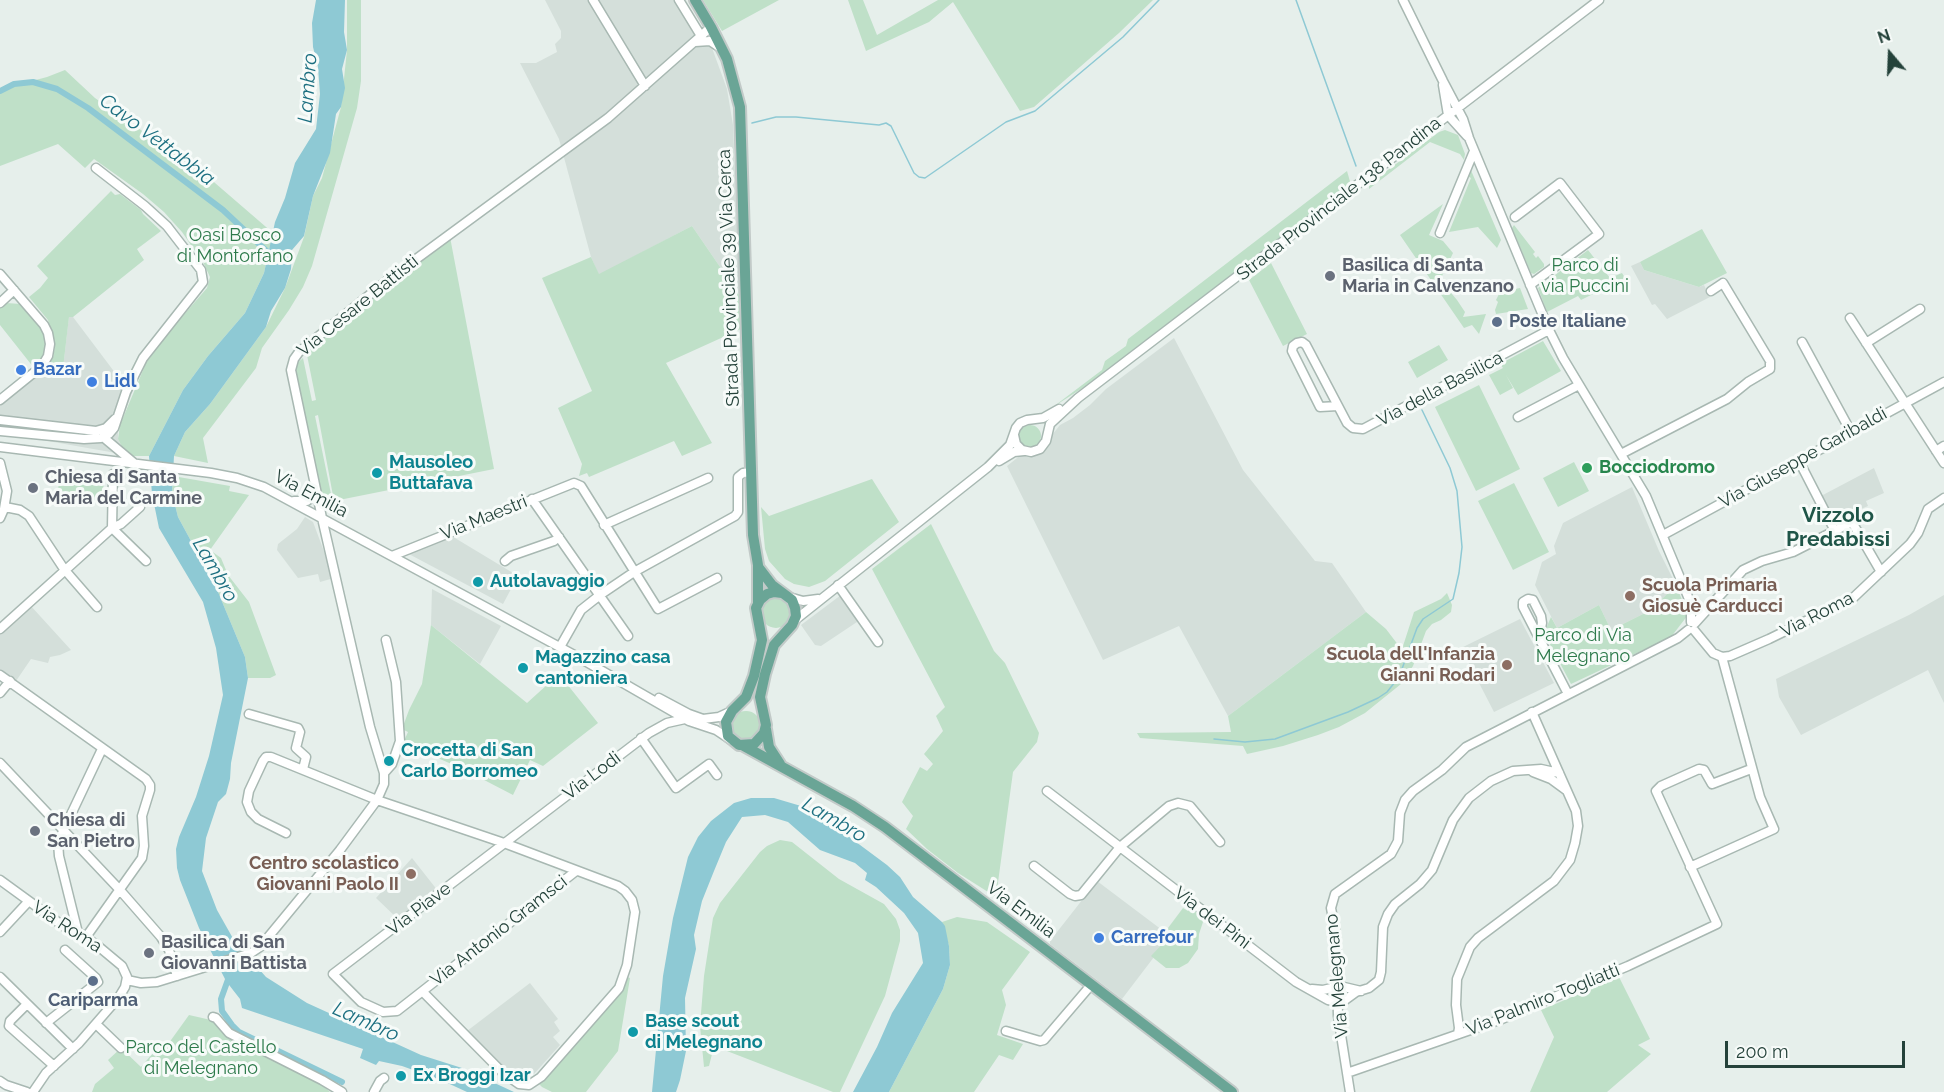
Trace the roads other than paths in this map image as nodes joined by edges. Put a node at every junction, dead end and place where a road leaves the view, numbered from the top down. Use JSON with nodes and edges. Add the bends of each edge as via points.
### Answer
{"nodes":[{"id":1,"x":593,"y":0,"type":"edge"},
{"id":2,"x":680,"y":0,"type":"edge"},
{"id":3,"x":695,"y":0,"type":"edge"},
{"id":4,"x":1403,"y":0,"type":"edge"},
{"id":5,"x":1599,"y":0,"type":"edge"},
{"id":6,"x":711,"y":27,"type":"junction"},
{"id":7,"x":698,"y":39,"type":"junction"},
{"id":8,"x":722,"y":49,"type":"junction"},
{"id":9,"x":1443,"y":81,"type":"junction"},
{"id":10,"x":645,"y":86,"type":"junction"},
{"id":11,"x":1458,"y":108,"type":"junction"},
{"id":12,"x":1448,"y":115,"type":"junction"},
{"id":13,"x":1469,"y":138,"type":"junction"},
{"id":14,"x":1474,"y":151,"type":"junction"},
{"id":15,"x":96,"y":168,"type":"dead end"},
{"id":16,"x":1515,"y":217,"type":"dead end"},
{"id":17,"x":1440,"y":233,"type":"dead end"},
{"id":18,"x":0,"y":274,"type":"edge"},
{"id":19,"x":1530,"y":285,"type":"junction"},
{"id":20,"x":14,"y":290,"type":"junction"},
{"id":21,"x":1711,"y":291,"type":"dead end"},
{"id":22,"x":0,"y":303,"type":"edge"},
{"id":23,"x":1920,"y":309,"type":"dead end"},
{"id":24,"x":1850,"y":318,"type":"dead end"},
{"id":25,"x":1549,"y":330,"type":"junction"},
{"id":26,"x":1802,"y":342,"type":"dead end"},
{"id":27,"x":1866,"y":344,"type":"junction"},
{"id":28,"x":1944,"y":382,"type":"edge"},
{"id":29,"x":1579,"y":385,"type":"junction"},
{"id":30,"x":1078,"y":398,"type":"junction"},
{"id":31,"x":0,"y":400,"type":"edge"},
{"id":32,"x":1905,"y":402,"type":"junction"},
{"id":33,"x":1338,"y":406,"type":"junction"},
{"id":34,"x":1518,"y":417,"type":"dead end"},
{"id":35,"x":116,"y":419,"type":"junction"},
{"id":36,"x":0,"y":420,"type":"edge"},
{"id":37,"x":1032,"y":420,"type":"junction"},
{"id":38,"x":113,"y":430,"type":"junction"},
{"id":39,"x":0,"y":431,"type":"edge"},
{"id":40,"x":1851,"y":432,"type":"junction"},
{"id":41,"x":1047,"y":433,"type":"junction"},
{"id":42,"x":1014,"y":435,"type":"junction"},
{"id":43,"x":103,"y":437,"type":"junction"},
{"id":44,"x":0,"y":447,"type":"edge"},
{"id":45,"x":1940,"y":448,"type":"edge"},
{"id":46,"x":118,"y":449,"type":"junction"},
{"id":47,"x":1024,"y":451,"type":"junction"},
{"id":48,"x":1621,"y":454,"type":"junction"},
{"id":49,"x":1799,"y":461,"type":"junction"},
{"id":50,"x":0,"y":462,"type":"edge"},
{"id":51,"x":1944,"y":463,"type":"edge"},
{"id":52,"x":141,"y":464,"type":"junction"},
{"id":53,"x":988,"y":467,"type":"junction"},
{"id":54,"x":752,"y":472,"type":"junction"},
{"id":55,"x":113,"y":474,"type":"dead end"},
{"id":56,"x":708,"y":478,"type":"dead end"},
{"id":57,"x":315,"y":485,"type":"junction"},
{"id":58,"x":1944,"y":498,"type":"edge"},
{"id":59,"x":532,"y":499,"type":"junction"},
{"id":60,"x":292,"y":501,"type":"junction"},
{"id":61,"x":5,"y":507,"type":"junction"},
{"id":62,"x":140,"y":507,"type":"dead end"},
{"id":63,"x":0,"y":518,"type":"edge"},
{"id":64,"x":322,"y":518,"type":"junction"},
{"id":65,"x":604,"y":525,"type":"junction"},
{"id":66,"x":112,"y":528,"type":"junction"},
{"id":67,"x":1836,"y":531,"type":"junction"},
{"id":68,"x":1663,"y":536,"type":"junction"},
{"id":69,"x":559,"y":537,"type":"junction"},
{"id":70,"x":392,"y":556,"type":"junction"},
{"id":71,"x":146,"y":561,"type":"dead end"},
{"id":72,"x":505,"y":561,"type":"dead end"},
{"id":73,"x":758,"y":565,"type":"junction"},
{"id":74,"x":64,"y":569,"type":"junction"},
{"id":75,"x":634,"y":572,"type":"junction"},
{"id":76,"x":1881,"y":572,"type":"junction"},
{"id":77,"x":717,"y":578,"type":"dead end"},
{"id":78,"x":838,"y":585,"type":"junction"},
{"id":79,"x":786,"y":595,"type":"junction"},
{"id":80,"x":600,"y":596,"type":"junction"},
{"id":81,"x":821,"y":597,"type":"junction"},
{"id":82,"x":758,"y":603,"type":"junction"},
{"id":83,"x":97,"y":607,"type":"dead end"},
{"id":84,"x":757,"y":619,"type":"junction"},
{"id":85,"x":791,"y":624,"type":"junction"},
{"id":86,"x":1692,"y":626,"type":"junction"},
{"id":87,"x":0,"y":629,"type":"edge"},
{"id":88,"x":628,"y":636,"type":"dead end"},
{"id":89,"x":1539,"y":637,"type":"dead end"},
{"id":90,"x":386,"y":640,"type":"dead end"},
{"id":91,"x":878,"y":642,"type":"dead end"},
{"id":92,"x":560,"y":647,"type":"junction"},
{"id":93,"x":578,"y":657,"type":"junction"},
{"id":94,"x":1722,"y":657,"type":"junction"},
{"id":95,"x":0,"y":675,"type":"edge"},
{"id":96,"x":10,"y":681,"type":"junction"},
{"id":97,"x":0,"y":693,"type":"edge"},
{"id":98,"x":1568,"y":694,"type":"junction"},
{"id":99,"x":733,"y":710,"type":"junction"},
{"id":100,"x":1532,"y":712,"type":"junction"},
{"id":101,"x":249,"y":714,"type":"dead end"},
{"id":102,"x":685,"y":719,"type":"junction"},
{"id":103,"x":765,"y":723,"type":"junction"},
{"id":104,"x":641,"y":738,"type":"junction"},
{"id":105,"x":731,"y":740,"type":"junction"},
{"id":106,"x":744,"y":746,"type":"junction"},
{"id":107,"x":1548,"y":748,"type":"junction"},
{"id":108,"x":102,"y":749,"type":"junction"},
{"id":109,"x":782,"y":766,"type":"junction"},
{"id":110,"x":303,"y":769,"type":"junction"},
{"id":111,"x":1752,"y":769,"type":"junction"},
{"id":112,"x":2,"y":770,"type":"edge"},
{"id":113,"x":1531,"y":770,"type":"junction"},
{"id":114,"x":384,"y":773,"type":"junction"},
{"id":115,"x":1559,"y":773,"type":"junction"},
{"id":116,"x":717,"y":775,"type":"dead end"},
{"id":117,"x":1546,"y":776,"type":"junction"},
{"id":118,"x":1047,"y":791,"type":"dead end"},
{"id":119,"x":1569,"y":794,"type":"junction"},
{"id":120,"x":377,"y":800,"type":"junction"},
{"id":121,"x":63,"y":830,"type":"junction"},
{"id":122,"x":286,"y":833,"type":"dead end"},
{"id":123,"x":1221,"y":842,"type":"dead end"},
{"id":124,"x":504,"y":843,"type":"junction"},
{"id":125,"x":1120,"y":847,"type":"junction"},
{"id":126,"x":1034,"y":866,"type":"dead end"},
{"id":127,"x":1690,"y":867,"type":"junction"},
{"id":128,"x":576,"y":871,"type":"junction"},
{"id":129,"x":0,"y":880,"type":"edge"},
{"id":130,"x":119,"y":889,"type":"junction"},
{"id":131,"x":28,"y":902,"type":"junction"},
{"id":132,"x":0,"y":932,"type":"edge"},
{"id":133,"x":78,"y":933,"type":"junction"},
{"id":134,"x":86,"y":937,"type":"junction"},
{"id":135,"x":64,"y":950,"type":"dead end"},
{"id":136,"x":333,"y":974,"type":"joint"},
{"id":137,"x":177,"y":976,"type":"junction"},
{"id":138,"x":0,"y":977,"type":"edge"},
{"id":139,"x":127,"y":980,"type":"junction"},
{"id":140,"x":1091,"y":985,"type":"junction"},
{"id":141,"x":1337,"y":986,"type":"junction"},
{"id":142,"x":1306,"y":987,"type":"junction"},
{"id":143,"x":1362,"y":991,"type":"junction"},
{"id":144,"x":423,"y":992,"type":"junction"},
{"id":145,"x":1338,"y":1002,"type":"junction"},
{"id":146,"x":27,"y":1004,"type":"junction"},
{"id":147,"x":213,"y":1017,"type":"dead end"},
{"id":148,"x":46,"y":1023,"type":"junction"},
{"id":149,"x":96,"y":1024,"type":"junction"},
{"id":150,"x":1006,"y":1030,"type":"dead end"},
{"id":151,"x":1458,"y":1034,"type":"junction"},
{"id":152,"x":121,"y":1048,"type":"dead end"},
{"id":153,"x":73,"y":1049,"type":"junction"},
{"id":154,"x":1345,"y":1062,"type":"junction"},
{"id":155,"x":54,"y":1066,"type":"junction"},
{"id":156,"x":1365,"y":1066,"type":"junction"},
{"id":157,"x":1347,"y":1073,"type":"junction"},
{"id":158,"x":384,"y":1078,"type":"dead end"},
{"id":159,"x":0,"y":1081,"type":"edge"},
{"id":160,"x":27,"y":1092,"type":"edge"},
{"id":161,"x":33,"y":1092,"type":"edge"},
{"id":162,"x":342,"y":1092,"type":"edge"},
{"id":163,"x":374,"y":1092,"type":"edge"},
{"id":164,"x":1232,"y":1092,"type":"edge"},
{"id":165,"x":1350,"y":1092,"type":"edge"}],
"edges":[{"from":1,"to":10,"type":"street"},
{"from":2,"to":7,"type":"street"},
{"from":3,"to":6,"type":"main road","name":"Strada Provinciale 39 Via Cerca"},
{"from":4,"to":9,"type":"street"},
{"from":5,"to":11,"type":"street","name":"Strada Provinciale 138 Pandina"},
{"from":6,"to":7,"type":"street","name":"Via Cesare Battisti"},
{"from":6,"to":8,"type":"main road","name":"Strada Provinciale 39 Via Cerca"},
{"from":7,"to":8,"type":"street"},
{"from":7,"to":10,"type":"street","name":"Via Cesare Battisti"},
{"from":8,"to":54,"type":"main road","name":"Strada Provinciale 39 Via Cerca","via":[[734,82],[741,128]]},
{"from":9,"to":11,"type":"street"},
{"from":9,"to":12,"type":"street"},
{"from":10,"to":57,"type":"street","name":"Via Cesare Battisti","via":[[600,124],[380,285],[299,352],[291,370]]},
{"from":11,"to":12,"type":"street","name":"Strada Provinciale 138 Pandina"},
{"from":11,"to":13,"type":"street"},
{"from":12,"to":13,"type":"street"},
{"from":12,"to":30,"type":"street","name":"Strada Provinciale 138 Pandina"},
{"from":13,"to":14,"type":"street"},
{"from":14,"to":17,"type":"street"},
{"from":14,"to":19,"type":"street"},
{"from":15,"to":35,"type":"street","via":[[167,226],[204,278],[143,358]]},
{"from":16,"to":19,"type":"street","via":[[1560,183],[1599,234]]},
{"from":18,"to":20,"type":"street"},
{"from":19,"to":25,"type":"street"},
{"from":20,"to":22,"type":"street"},
{"from":20,"to":31,"type":"street","via":[[46,329],[50,350],[42,366]]},
{"from":21,"to":48,"type":"street","via":[[1723,283],[1770,361],[1770,369],[1727,399]]},
{"from":23,"to":27,"type":"street"},
{"from":24,"to":27,"type":"street"},
{"from":25,"to":29,"type":"street"},
{"from":25,"to":33,"type":"street","name":"Via della Basilica","via":[[1363,429],[1347,423]]},
{"from":26,"to":40,"type":"street"},
{"from":27,"to":32,"type":"street"},
{"from":28,"to":32,"type":"street","name":"Via Giuseppe Garibaldi"},
{"from":29,"to":34,"type":"street"},
{"from":29,"to":48,"type":"street"},
{"from":30,"to":37,"type":"street","name":"Strada Provinciale 138 Pandina","via":[[1047,417]]},
{"from":30,"to":41,"type":"street","name":"Strada Provinciale 138 Pandina","via":[[1052,420]]},
{"from":32,"to":40,"type":"street","name":"Via Giuseppe Garibaldi"},
{"from":32,"to":45,"type":"street"},
{"from":33,"to":33,"type":"street","name":"Via della Basilica","via":[[1306,345],[1297,343],[1292,351],[1320,407]]},
{"from":35,"to":36,"type":"street","via":[[96,431]]},
{"from":35,"to":38,"type":"street"},
{"from":37,"to":41,"type":"street","via":[[1041,423]]},
{"from":37,"to":42,"type":"street","via":[[1020,424]]},
{"from":38,"to":43,"type":"street"},
{"from":38,"to":46,"type":"street"},
{"from":39,"to":43,"type":"street","via":[[79,439]]},
{"from":40,"to":49,"type":"street","name":"Via Giuseppe Garibaldi"},
{"from":41,"to":47,"type":"street","via":[[1040,449]]},
{"from":42,"to":47,"type":"street"},
{"from":42,"to":53,"type":"street","via":[[1010,445]]},
{"from":43,"to":46,"type":"street"},
{"from":44,"to":52,"type":"street","name":"Via Emilia"},
{"from":45,"to":51,"type":"street"},
{"from":46,"to":52,"type":"street"},
{"from":47,"to":53,"type":"street","via":[[1012,453]]},
{"from":48,"to":68,"type":"street","via":[[1644,492]]},
{"from":49,"to":67,"type":"street"},
{"from":49,"to":68,"type":"street","name":"Via Giuseppe Garibaldi"},
{"from":50,"to":61,"type":"street","via":[[8,491]]},
{"from":52,"to":60,"type":"street","name":"Via Emilia","via":[[237,478]]},
{"from":53,"to":78,"type":"street"},
{"from":54,"to":73,"type":"main road","name":"Strada Provinciale 39 Via Cerca","via":[[753,535]]},
{"from":54,"to":75,"type":"street","via":[[738,477],[737,514]]},
{"from":55,"to":66,"type":"street"},
{"from":56,"to":65,"type":"street"},
{"from":57,"to":60,"type":"street","via":[[307,501]]},
{"from":57,"to":64,"type":"street","name":"Via Cesare Battisti"},
{"from":58,"to":76,"type":"street","name":"Via Roma","via":[[1928,509],[1915,539]]},
{"from":59,"to":65,"type":"street","name":"Via Maestri","via":[[578,483]]},
{"from":59,"to":69,"type":"street"},
{"from":59,"to":70,"type":"street","name":"Via Maestri"},
{"from":60,"to":64,"type":"street","name":"Via Emilia"},
{"from":61,"to":63,"type":"street"},
{"from":61,"to":74,"type":"street","via":[[28,516]]},
{"from":62,"to":66,"type":"street"},
{"from":64,"to":70,"type":"street","name":"Via Emilia"},
{"from":64,"to":114,"type":"street","name":"Via Cesare Battisti"},
{"from":65,"to":75,"type":"street"},
{"from":66,"to":71,"type":"street"},
{"from":66,"to":74,"type":"street"},
{"from":67,"to":76,"type":"street","name":"Via Melegnano","via":[[1852,522]]},
{"from":67,"to":86,"type":"street","name":"Via Melegnano","via":[[1743,570]]},
{"from":68,"to":86,"type":"street","via":[[1691,604]]},
{"from":69,"to":72,"type":"street"},
{"from":69,"to":80,"type":"street"},
{"from":70,"to":92,"type":"street","name":"Via Emilia"},
{"from":73,"to":79,"type":"main road","name":"Strada Provinciale 39 Via Cerca","via":[[769,582]]},
{"from":73,"to":82,"type":"main road","name":"Strada Provinciale 39 Via Cerca"},
{"from":74,"to":83,"type":"street"},
{"from":74,"to":87,"type":"street"},
{"from":75,"to":77,"type":"street","via":[[658,609]]},
{"from":75,"to":80,"type":"street"},
{"from":76,"to":94,"type":"street","name":"Via Roma","via":[[1842,605]]},
{"from":78,"to":81,"type":"street"},
{"from":78,"to":91,"type":"street"},
{"from":79,"to":81,"type":"street","via":[[804,601]]},
{"from":79,"to":82,"type":"main road","via":[[766,594]]},
{"from":79,"to":85,"type":"main road","via":[[795,608]]},
{"from":80,"to":88,"type":"street"},
{"from":80,"to":92,"type":"street","via":[[581,610]]},
{"from":81,"to":85,"type":"street"},
{"from":82,"to":84,"type":"main road","name":"Strada Provinciale 39 Via Cerca"},
{"from":84,"to":85,"type":"main road","via":[[768,630],[778,632]]},
{"from":84,"to":99,"type":"main road","name":"Strada Provinciale 39 Via Cerca","via":[[762,640],[754,676],[746,697]]},
{"from":85,"to":103,"type":"main road","via":[[774,647],[765,674],[760,697]]},
{"from":86,"to":94,"type":"street","via":[[1713,653]]},
{"from":86,"to":98,"type":"street","name":"Via Melegnano","via":[[1678,638]]},
{"from":89,"to":98,"type":"street"},
{"from":90,"to":114,"type":"street","via":[[396,684],[400,743]]},
{"from":92,"to":93,"type":"street","name":"Via Emilia"},
{"from":93,"to":99,"type":"street","name":"Via Emilia","via":[[693,716],[711,719]]},
{"from":93,"to":102,"type":"street","name":"Via Emilia"},
{"from":94,"to":111,"type":"street"},
{"from":95,"to":96,"type":"street"},
{"from":96,"to":97,"type":"street"},
{"from":96,"to":108,"type":"street"},
{"from":98,"to":100,"type":"street","name":"Via Melegnano"},
{"from":99,"to":103,"type":"main road","via":[[752,707]]},
{"from":99,"to":105,"type":"main road","via":[[726,726]]},
{"from":100,"to":107,"type":"street"},
{"from":100,"to":141,"type":"street","name":"Via Melegnano","via":[[1470,745],[1413,791],[1401,807],[1398,839],[1392,852],[1335,894],[1331,909]]},
{"from":101,"to":110,"type":"street","via":[[298,728],[296,748],[306,757]]},
{"from":102,"to":104,"type":"street","name":"Via Lodi","via":[[659,726]]},
{"from":102,"to":105,"type":"street","name":"Via Emilia"},
{"from":103,"to":106,"type":"main road","via":[[759,741]]},
{"from":103,"to":109,"type":"main road","via":[[770,750]]},
{"from":104,"to":116,"type":"street","via":[[676,788],[709,765]]},
{"from":104,"to":124,"type":"street","name":"Via Lodi"},
{"from":105,"to":106,"type":"main road"},
{"from":106,"to":109,"type":"main road","name":"Via Emilia"},
{"from":107,"to":113,"type":"street","via":[[1547,761]]},
{"from":107,"to":115,"type":"street"},
{"from":108,"to":121,"type":"street"},
{"from":108,"to":130,"type":"street","via":[[150,785],[142,816],[143,856]]},
{"from":109,"to":140,"type":"main road","name":"Via Emilia","via":[[885,827]]},
{"from":110,"to":120,"type":"street"},
{"from":110,"to":122,"type":"street","via":[[266,757],[249,791],[247,802],[251,812]]},
{"from":111,"to":127,"type":"street","via":[[1774,829]]},
{"from":111,"to":127,"type":"street","via":[[1712,784],[1704,770],[1699,769],[1658,788],[1657,795]]},
{"from":112,"to":121,"type":"street"},
{"from":113,"to":115,"type":"street"},
{"from":113,"to":117,"type":"street"},
{"from":113,"to":143,"type":"street","via":[[1513,771],[1491,781],[1458,811],[1432,870],[1388,914],[1382,933],[1381,976]]},
{"from":114,"to":120,"type":"street"},
{"from":115,"to":117,"type":"street"},
{"from":115,"to":119,"type":"street"},
{"from":117,"to":119,"type":"street"},
{"from":118,"to":125,"type":"street","name":"Via dei Pini"},
{"from":119,"to":151,"type":"street","via":[[1578,826],[1570,860],[1548,887],[1470,946],[1456,987]]},
{"from":120,"to":124,"type":"street"},
{"from":120,"to":137,"type":"street","via":[[316,881],[253,952]]},
{"from":121,"to":130,"type":"street"},
{"from":121,"to":133,"type":"street","via":[[58,842],[59,856]]},
{"from":123,"to":125,"type":"street","via":[[1192,808],[1178,803],[1169,806]]},
{"from":124,"to":128,"type":"street"},
{"from":124,"to":136,"type":"street","name":"Via Piave"},
{"from":125,"to":126,"type":"street","via":[[1077,896]]},
{"from":125,"to":142,"type":"street","name":"Via dei Pini"},
{"from":127,"to":151,"type":"street","name":"Via Palmiro Togliatti","via":[[1717,924],[1604,977]]},
{"from":128,"to":144,"type":"street","name":"Via Antonio Gramsci"},
{"from":128,"to":144,"type":"street","via":[[620,887],[632,900],[635,912],[626,968],[619,988],[535,1081],[527,1086],[515,1082]]},
{"from":129,"to":131,"type":"street","name":"Via Roma"},
{"from":130,"to":134,"type":"street"},
{"from":130,"to":137,"type":"street","via":[[165,943]]},
{"from":131,"to":132,"type":"street"},
{"from":131,"to":133,"type":"street","name":"Via Roma"},
{"from":133,"to":134,"type":"street","name":"Via Roma"},
{"from":134,"to":139,"type":"street","name":"Via Roma","via":[[122,966]]},
{"from":135,"to":148,"type":"street","via":[[98,982]]},
{"from":136,"to":144,"type":"street","name":"Via Antonio Gramsci","via":[[359,1001],[383,1012],[397,1011]]},
{"from":137,"to":139,"type":"street","via":[[150,983]]},
{"from":138,"to":146,"type":"street"},
{"from":139,"to":149,"type":"street","via":[[119,997]]},
{"from":140,"to":150,"type":"street","via":[[1044,1041]]},
{"from":140,"to":164,"type":"main road","name":"Via Emilia"},
{"from":141,"to":142,"type":"street","via":[[1323,990]]},
{"from":141,"to":143,"type":"street"},
{"from":141,"to":145,"type":"street","name":"Via Melegnano"},
{"from":142,"to":145,"type":"street","name":"Via dei Pini"},
{"from":143,"to":145,"type":"street"},
{"from":145,"to":154,"type":"street","name":"Via Melegnano"},
{"from":146,"to":148,"type":"street"},
{"from":146,"to":155,"type":"street","via":[[9,1021],[9,1026]]},
{"from":147,"to":162,"type":"street","via":[[228,1033]]},
{"from":148,"to":153,"type":"street"},
{"from":149,"to":152,"type":"street"},
{"from":149,"to":153,"type":"street"},
{"from":151,"to":156,"type":"street","name":"Via Palmiro Togliatti"},
{"from":153,"to":155,"type":"street"},
{"from":154,"to":156,"type":"street"},
{"from":154,"to":157,"type":"street","name":"Via Melegnano"},
{"from":155,"to":161,"type":"street"},
{"from":156,"to":157,"type":"street","name":"Via Palmiro Togliatti"},
{"from":157,"to":165,"type":"street","name":"Via Melegnano"},
{"from":158,"to":163,"type":"street"},
{"from":159,"to":160,"type":"street"}]}
